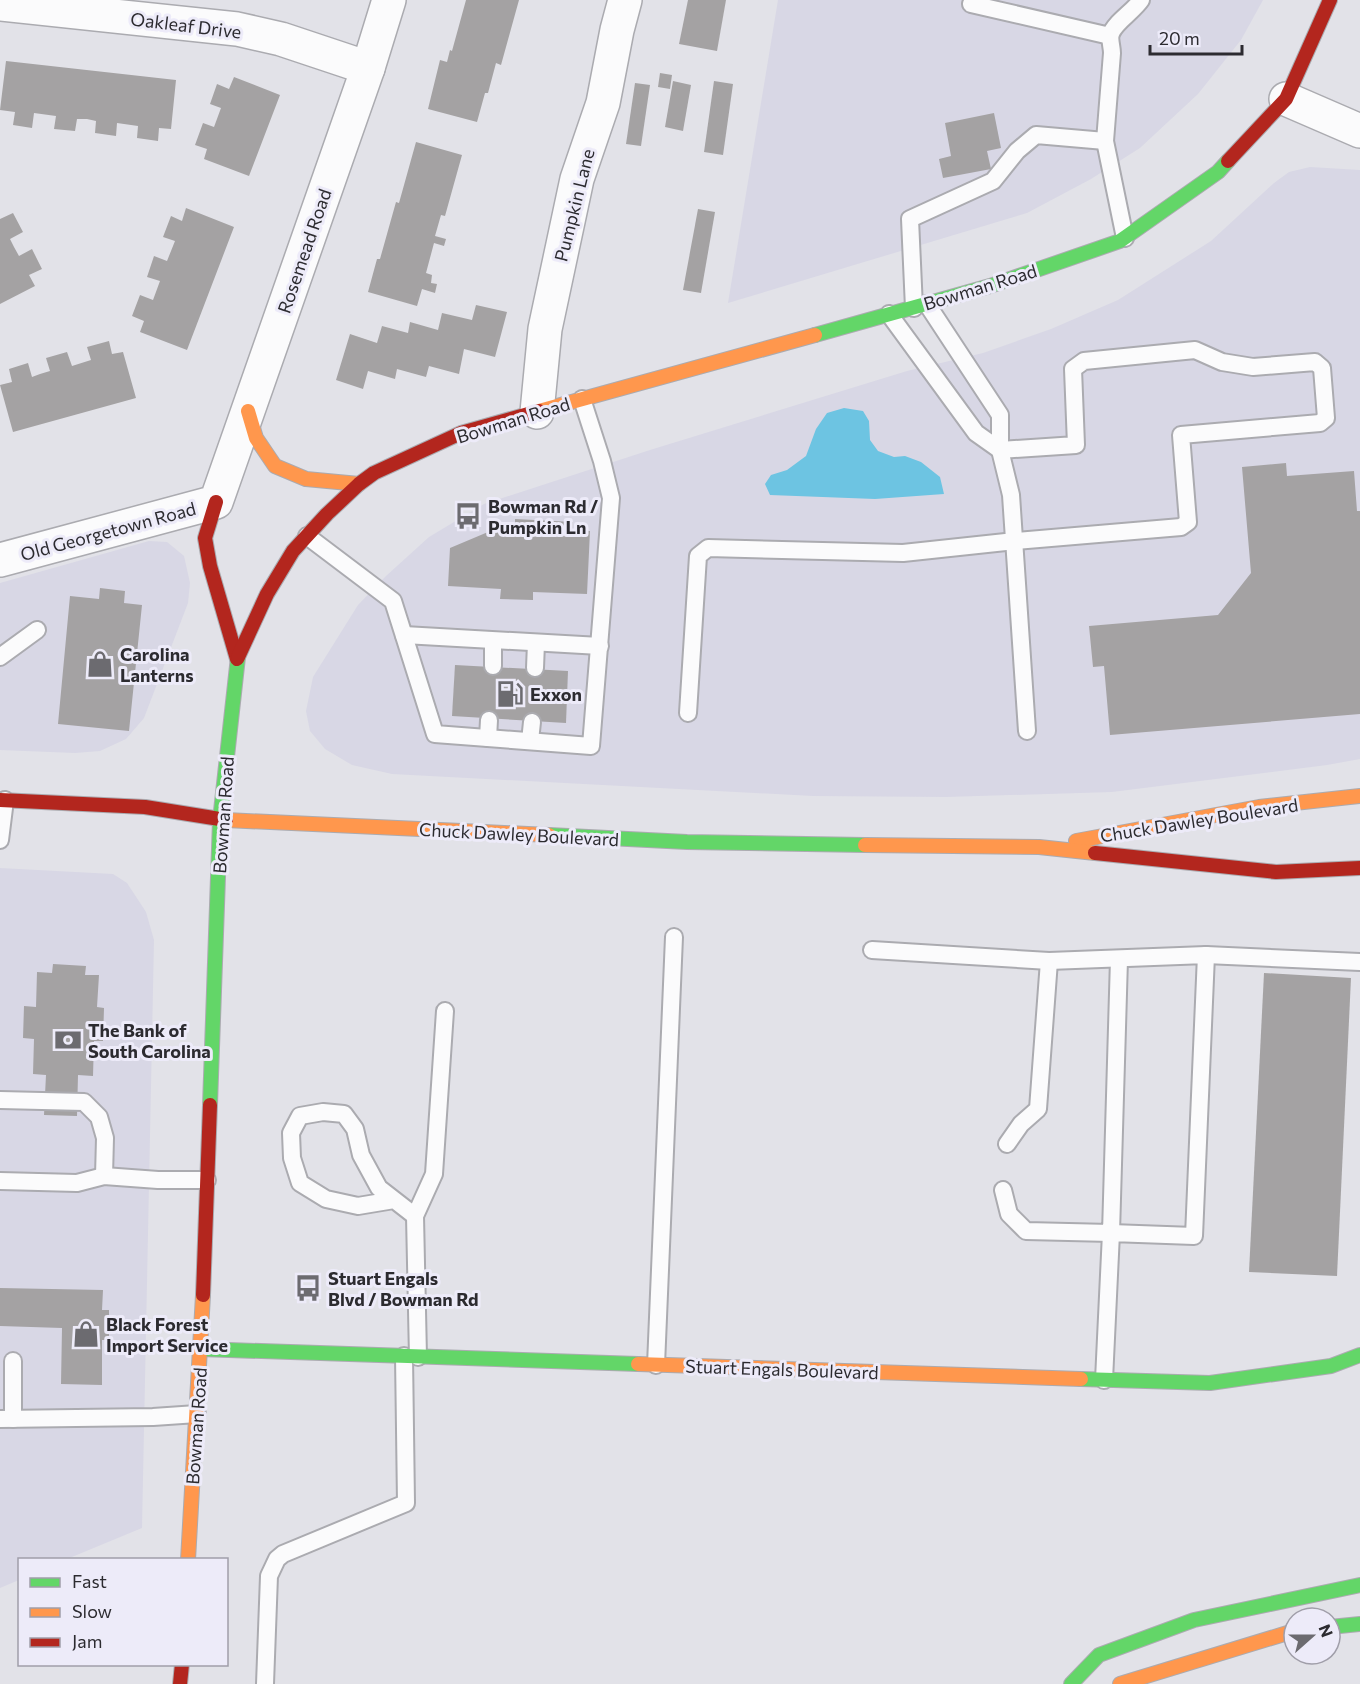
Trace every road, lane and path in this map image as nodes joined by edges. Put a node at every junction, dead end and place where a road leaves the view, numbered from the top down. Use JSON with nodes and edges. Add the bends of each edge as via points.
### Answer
{"nodes":[{"id":1,"x":389,"y":0,"type":"edge"},
{"id":2,"x":625,"y":0,"type":"edge"},
{"id":3,"x":1141,"y":0,"type":"edge"},
{"id":4,"x":1330,"y":0,"type":"edge"},
{"id":5,"x":0,"y":4,"type":"edge"},
{"id":6,"x":971,"y":4,"type":"dead end"},
{"id":7,"x":1110,"y":36,"type":"junction"},
{"id":8,"x":368,"y":68,"type":"junction"},
{"id":9,"x":1286,"y":99,"type":"junction"},
{"id":10,"x":1360,"y":131,"type":"edge"},
{"id":11,"x":1105,"y":141,"type":"junction"},
{"id":12,"x":1125,"y":238,"type":"junction"},
{"id":13,"x":920,"y":306,"type":"junction"},
{"id":14,"x":889,"y":314,"type":"junction"},
{"id":15,"x":582,"y":399,"type":"junction"},
{"id":16,"x":248,"y":411,"type":"junction"},
{"id":17,"x":537,"y":412,"type":"junction"},
{"id":18,"x":1000,"y":450,"type":"junction"},
{"id":19,"x":359,"y":484,"type":"junction"},
{"id":20,"x":216,"y":502,"type":"junction"},
{"id":21,"x":307,"y":536,"type":"junction"},
{"id":22,"x":1015,"y":541,"type":"junction"},
{"id":23,"x":0,"y":560,"type":"edge"},
{"id":24,"x":37,"y":630,"type":"dead end"},
{"id":25,"x":404,"y":635,"type":"junction"},
{"id":26,"x":493,"y":641,"type":"junction"},
{"id":27,"x":537,"y":643,"type":"junction"},
{"id":28,"x":600,"y":646,"type":"junction"},
{"id":29,"x":0,"y":657,"type":"edge"},
{"id":30,"x":237,"y":659,"type":"junction"},
{"id":31,"x":493,"y":666,"type":"dead end"},
{"id":32,"x":535,"y":668,"type":"dead end"},
{"id":33,"x":688,"y":713,"type":"dead end"},
{"id":34,"x":489,"y":720,"type":"dead end"},
{"id":35,"x":532,"y":722,"type":"dead end"},
{"id":36,"x":1027,"y":731,"type":"dead end"},
{"id":37,"x":488,"y":738,"type":"junction"},
{"id":38,"x":530,"y":741,"type":"junction"},
{"id":39,"x":1360,"y":796,"type":"edge"},
{"id":40,"x":2,"y":800,"type":"edge"},
{"id":41,"x":220,"y":820,"type":"junction"},
{"id":42,"x":0,"y":840,"type":"edge"},
{"id":43,"x":1039,"y":848,"type":"junction"},
{"id":44,"x":1360,"y":868,"type":"edge"},
{"id":45,"x":674,"y":937,"type":"dead end"},
{"id":46,"x":872,"y":950,"type":"dead end"},
{"id":47,"x":1206,"y":955,"type":"junction"},
{"id":48,"x":1119,"y":959,"type":"junction"},
{"id":49,"x":1049,"y":961,"type":"junction"},
{"id":50,"x":1360,"y":962,"type":"edge"},
{"id":51,"x":444,"y":1011,"type":"dead end"},
{"id":52,"x":0,"y":1100,"type":"edge"},
{"id":53,"x":1007,"y":1144,"type":"dead end"},
{"id":54,"x":104,"y":1176,"type":"junction"},
{"id":55,"x":207,"y":1180,"type":"junction"},
{"id":56,"x":0,"y":1181,"type":"edge"},
{"id":57,"x":1003,"y":1190,"type":"dead end"},
{"id":58,"x":394,"y":1200,"type":"junction"},
{"id":59,"x":415,"y":1216,"type":"junction"},
{"id":60,"x":1111,"y":1233,"type":"junction"},
{"id":61,"x":201,"y":1349,"type":"junction"},
{"id":62,"x":1360,"y":1355,"type":"edge"},
{"id":63,"x":411,"y":1357,"type":"junction"},
{"id":64,"x":12,"y":1361,"type":"dead end"},
{"id":65,"x":656,"y":1365,"type":"junction"},
{"id":66,"x":1104,"y":1380,"type":"junction"},
{"id":67,"x":197,"y":1414,"type":"junction"},
{"id":68,"x":7,"y":1419,"type":"edge"},
{"id":69,"x":188,"y":1558,"type":"edge"},
{"id":70,"x":1360,"y":1585,"type":"edge"},
{"id":71,"x":1360,"y":1624,"type":"edge"},
{"id":72,"x":1342,"y":1626,"type":"edge"},
{"id":73,"x":1282,"y":1635,"type":"edge"},
{"id":74,"x":182,"y":1666,"type":"edge"},
{"id":75,"x":180,"y":1684,"type":"edge"},
{"id":76,"x":265,"y":1684,"type":"edge"},
{"id":77,"x":1071,"y":1684,"type":"edge"},
{"id":78,"x":1120,"y":1684,"type":"edge"}],
"edges":[{"from":1,"to":8,"type":"street","name":"Rosemead Road"},
{"from":2,"to":17,"type":"street","name":"Pumpkin Lane","via":[[603,103],[577,179],[545,328]]},
{"from":3,"to":7,"type":"lane"},
{"from":4,"to":9,"type":"main road","name":"Bowman Road"},
{"from":5,"to":8,"type":"street","name":"Oakleaf Drive","via":[[237,30],[281,39]]},
{"from":6,"to":7,"type":"lane"},
{"from":7,"to":11,"type":"lane"},
{"from":8,"to":16,"type":"street","name":"Rosemead Road"},
{"from":9,"to":10,"type":"street"},
{"from":9,"to":12,"type":"main road","name":"Bowman Road","via":[[1218,172]]},
{"from":11,"to":12,"type":"lane"},
{"from":11,"to":13,"type":"lane","via":[[1036,135],[993,181],[910,219]]},
{"from":12,"to":13,"type":"main road","name":"Bowman Road","via":[[990,286]]},
{"from":13,"to":14,"type":"main road","name":"Bowman Road"},
{"from":13,"to":18,"type":"lane","via":[[1000,415]]},
{"from":14,"to":15,"type":"main road","name":"Bowman Road"},
{"from":14,"to":18,"type":"lane","via":[[976,433]]},
{"from":15,"to":17,"type":"main road","name":"Bowman Road"},
{"from":15,"to":28,"type":"lane","via":[[611,498]]},
{"from":16,"to":19,"type":"main road","via":[[256,438],[274,466],[306,479]]},
{"from":16,"to":20,"type":"street","name":"Rosemead Road"},
{"from":17,"to":19,"type":"main road","name":"Bowman Road","via":[[461,433],[374,473]]},
{"from":18,"to":22,"type":"lane","via":[[1011,495]]},
{"from":18,"to":22,"type":"lane","via":[[1076,445],[1073,369],[1084,361],[1195,350],[1222,362],[1253,367],[1315,362],[1322,368],[1326,418],[1320,423],[1181,435],[1188,522],[1180,527]]},
{"from":19,"to":21,"type":"main road","name":"Bowman Road"},
{"from":20,"to":23,"type":"street","name":"Old Georgetown Road"},
{"from":20,"to":30,"type":"main road","via":[[204,538]]},
{"from":21,"to":25,"type":"lane","via":[[393,601]]},
{"from":21,"to":30,"type":"main road","name":"Bowman Road","via":[[293,551],[267,594]]},
{"from":22,"to":33,"type":"lane","via":[[903,553],[708,548],[698,556]]},
{"from":22,"to":36,"type":"lane"},
{"from":24,"to":29,"type":"lane"},
{"from":25,"to":26,"type":"lane"},
{"from":25,"to":37,"type":"lane","via":[[435,734]]},
{"from":26,"to":27,"type":"lane"},
{"from":26,"to":31,"type":"lane"},
{"from":27,"to":28,"type":"lane"},
{"from":27,"to":32,"type":"lane"},
{"from":28,"to":38,"type":"lane","via":[[591,746]]},
{"from":30,"to":41,"type":"main road","name":"Bowman Road"},
{"from":34,"to":37,"type":"lane"},
{"from":35,"to":38,"type":"lane"},
{"from":37,"to":38,"type":"lane"},
{"from":39,"to":43,"type":"main road","name":"Chuck Dawley Boulevard","via":[[1259,807]]},
{"from":40,"to":41,"type":"main road","name":"Chuck Dawley Boulevard","via":[[145,807]]},
{"from":40,"to":42,"type":"lane"},
{"from":41,"to":43,"type":"main road","name":"Chuck Dawley Boulevard","via":[[687,842]]},
{"from":41,"to":55,"type":"main road","name":"Bowman Road"},
{"from":43,"to":44,"type":"main road","name":"Chuck Dawley Boulevard","via":[[1276,872]]},
{"from":45,"to":65,"type":"lane"},
{"from":46,"to":49,"type":"lane"},
{"from":47,"to":48,"type":"lane"},
{"from":47,"to":50,"type":"lane"},
{"from":47,"to":60,"type":"lane","via":[[1194,1236]]},
{"from":48,"to":49,"type":"lane"},
{"from":48,"to":60,"type":"lane"},
{"from":49,"to":53,"type":"lane","via":[[1038,1109]]},
{"from":51,"to":59,"type":"lane","via":[[435,1174]]},
{"from":52,"to":54,"type":"lane","via":[[84,1102],[99,1117],[105,1138]]},
{"from":54,"to":55,"type":"lane"},
{"from":54,"to":56,"type":"lane","via":[[77,1183]]},
{"from":55,"to":61,"type":"main road","name":"Bowman Road"},
{"from":57,"to":60,"type":"lane","via":[[1009,1214],[1026,1231]]},
{"from":58,"to":58,"type":"lane","via":[[379,1188],[361,1155],[355,1129],[344,1114],[300,1116],[291,1133],[292,1158],[300,1183],[326,1199],[358,1206]]},
{"from":58,"to":59,"type":"lane"},
{"from":59,"to":63,"type":"lane"},
{"from":60,"to":66,"type":"lane"},
{"from":61,"to":63,"type":"main road","name":"Stuart Engals Boulevard"},
{"from":61,"to":67,"type":"main road","name":"Bowman Road"},
{"from":62,"to":66,"type":"main road","name":"Stuart Engals Boulevard","via":[[1331,1366],[1210,1383]]},
{"from":63,"to":65,"type":"main road","name":"Stuart Engals Boulevard"},
{"from":63,"to":76,"type":"lane","via":[[406,1503],[277,1559],[269,1576]]},
{"from":64,"to":68,"type":"lane"},
{"from":65,"to":66,"type":"main road","name":"Stuart Engals Boulevard"},
{"from":67,"to":68,"type":"lane"},
{"from":67,"to":69,"type":"main road","name":"Bowman Road"},
{"from":70,"to":77,"type":"main road","via":[[1194,1620],[1099,1655]]},
{"from":71,"to":72,"type":"main road"},
{"from":73,"to":78,"type":"main road"},
{"from":74,"to":75,"type":"main road"}]}
